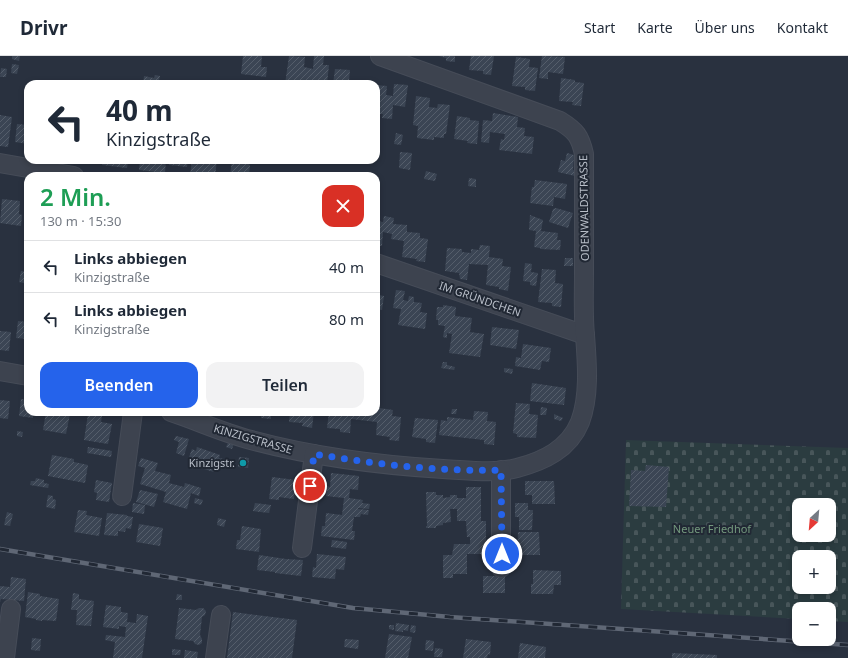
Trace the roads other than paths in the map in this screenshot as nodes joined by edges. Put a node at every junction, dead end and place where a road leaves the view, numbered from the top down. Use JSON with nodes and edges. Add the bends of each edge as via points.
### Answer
{"nodes":[{"id":1,"x":380,"y":56,"type":"edge"},
{"id":2,"x":0,"y":163,"type":"edge"},
{"id":3,"x":51,"y":172,"type":"edge"},
{"id":4,"x":380,"y":264,"type":"edge"},
{"id":5,"x":585,"y":335,"type":"junction"},
{"id":6,"x":0,"y":371,"type":"edge"},
{"id":7,"x":24,"y":375,"type":"edge"},
{"id":8,"x":132,"y":416,"type":"edge"},
{"id":9,"x":182,"y":416,"type":"edge"},
{"id":10,"x":567,"y":443,"type":"joint"},
{"id":11,"x":314,"y":454,"type":"junction"},
{"id":12,"x":501,"y":470,"type":"junction"},
{"id":13,"x":122,"y":496,"type":"dead end"},
{"id":14,"x":302,"y":548,"type":"dead end"},
{"id":15,"x":502,"y":568,"type":"dead end"},
{"id":16,"x":11,"y":609,"type":"dead end"},
{"id":17,"x":221,"y":615,"type":"dead end"},
{"id":18,"x":5,"y":658,"type":"edge"},
{"id":19,"x":215,"y":658,"type":"edge"}],
"edges":[{"from":1,"to":5,"type":"street","name":"ODENWALDSTRASSE","via":[[560,121],[577,133],[584,154]]},
{"from":2,"to":3,"type":"street"},
{"from":4,"to":5,"type":"street","name":"IM GRÜNDCHEN"},
{"from":5,"to":10,"type":"street","name":"ODENWALDSTRASSE","via":[[585,407]]},
{"from":6,"to":7,"type":"street"},
{"from":8,"to":13,"type":"street"},
{"from":9,"to":11,"type":"street","name":"KINZIGSTRASSE","via":[[231,434]]},
{"from":10,"to":12,"type":"street","name":"KINZIGSTRASSE","via":[[555,453],[533,463]]},
{"from":11,"to":12,"type":"street","name":"KINZIGSTRASSE","via":[[414,467]]},
{"from":11,"to":14,"type":"street"},
{"from":12,"to":15,"type":"street"},
{"from":16,"to":18,"type":"street"},
{"from":17,"to":19,"type":"street"}]}
